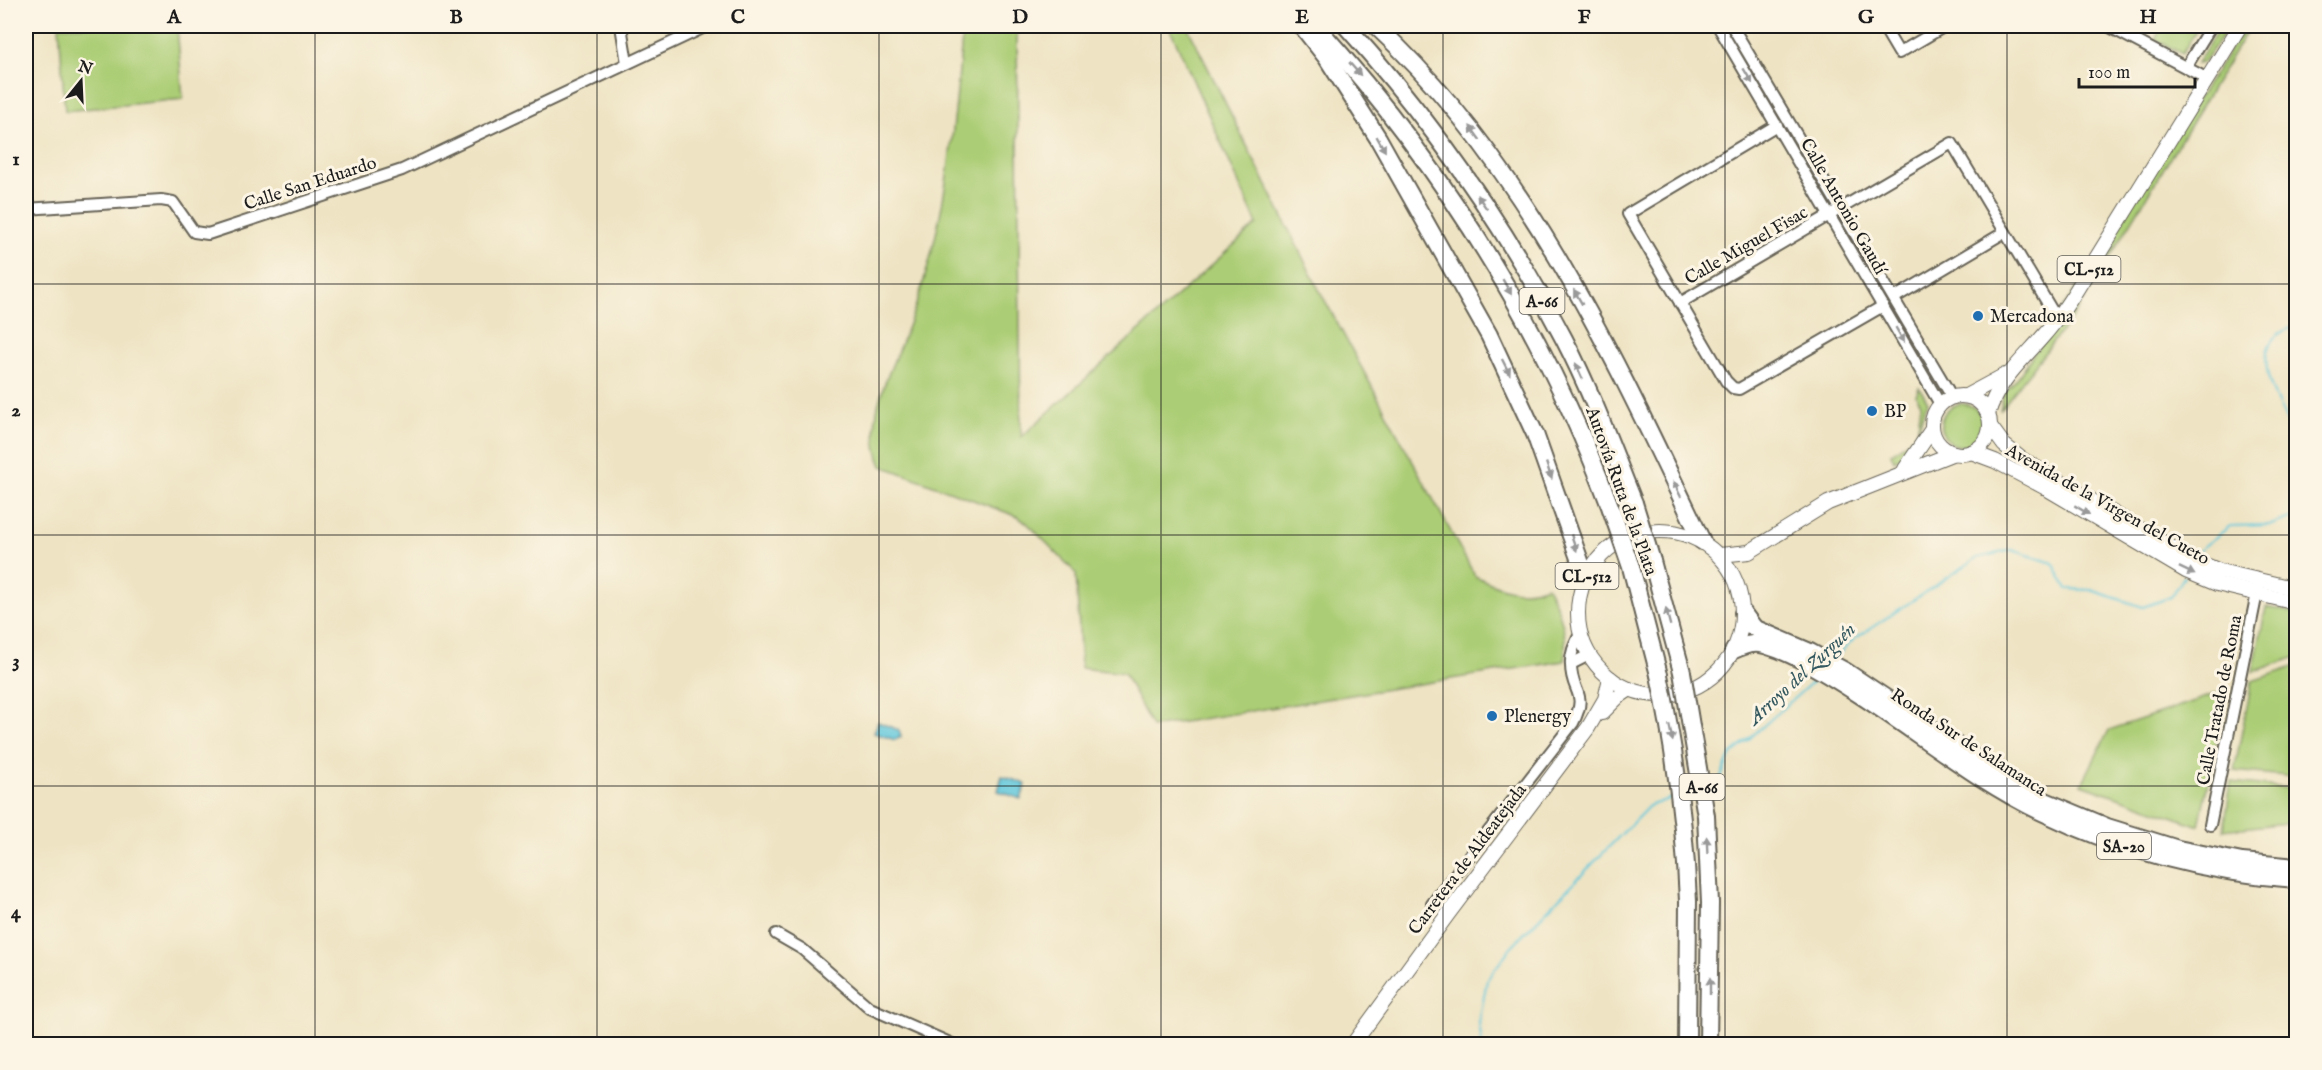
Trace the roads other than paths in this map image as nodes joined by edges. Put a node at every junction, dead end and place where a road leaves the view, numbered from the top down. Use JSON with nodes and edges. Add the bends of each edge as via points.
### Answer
{"nodes":[{"id":1,"x":621,"y":26,"type":"edge"},
{"id":2,"x":707,"y":26,"type":"edge"},
{"id":3,"x":1302,"y":26,"type":"edge"},
{"id":4,"x":1316,"y":26,"type":"edge"},
{"id":5,"x":1346,"y":26,"type":"edge"},
{"id":6,"x":1377,"y":26,"type":"edge"},
{"id":7,"x":1883,"y":26,"type":"edge"},
{"id":8,"x":1945,"y":26,"type":"edge"},
{"id":9,"x":2108,"y":26,"type":"edge"},
{"id":10,"x":2211,"y":26,"type":"edge"},
{"id":11,"x":2234,"y":26,"type":"edge"},
{"id":12,"x":2240,"y":26,"type":"edge"},
{"id":13,"x":1736,"y":27,"type":"edge"},
{"id":14,"x":1721,"y":30,"type":"edge"},
{"id":15,"x":2231,"y":42,"type":"junction"},
{"id":16,"x":627,"y":63,"type":"junction"},
{"id":17,"x":2186,"y":67,"type":"junction"},
{"id":18,"x":2200,"y":75,"type":"junction"},
{"id":19,"x":2181,"y":124,"type":"junction"},
{"id":20,"x":1777,"y":125,"type":"junction"},
{"id":21,"x":2158,"y":158,"type":"junction"},
{"id":22,"x":1842,"y":208,"type":"junction"},
{"id":23,"x":26,"y":209,"type":"edge"},
{"id":24,"x":1831,"y":215,"type":"junction"},
{"id":25,"x":2005,"y":232,"type":"junction"},
{"id":26,"x":1894,"y":298,"type":"junction"},
{"id":27,"x":1680,"y":303,"type":"junction"},
{"id":28,"x":1883,"y":306,"type":"junction"},
{"id":29,"x":2057,"y":319,"type":"junction"},
{"id":30,"x":2010,"y":372,"type":"junction"},
{"id":31,"x":1953,"y":399,"type":"junction"},
{"id":32,"x":1989,"y":420,"type":"junction"},
{"id":33,"x":1932,"y":429,"type":"junction"},
{"id":34,"x":1971,"y":452,"type":"junction"},
{"id":35,"x":1954,"y":453,"type":"junction"},
{"id":36,"x":1903,"y":472,"type":"junction"},
{"id":37,"x":1702,"y":541,"type":"junction"},
{"id":38,"x":2161,"y":550,"type":"junction"},
{"id":39,"x":1749,"y":552,"type":"junction"},
{"id":40,"x":1720,"y":555,"type":"junction"},
{"id":41,"x":1734,"y":576,"type":"junction"},
{"id":42,"x":1586,"y":578,"type":"junction"},
{"id":43,"x":2258,"y":588,"type":"junction"},
{"id":44,"x":2296,"y":589,"type":"edge"},
{"id":45,"x":2296,"y":603,"type":"edge"},
{"id":46,"x":1743,"y":613,"type":"junction"},
{"id":47,"x":1580,"y":634,"type":"junction"},
{"id":48,"x":1734,"y":650,"type":"junction"},
{"id":49,"x":1589,"y":655,"type":"junction"},
{"id":50,"x":1816,"y":662,"type":"junction"},
{"id":51,"x":1570,"y":664,"type":"junction"},
{"id":52,"x":1610,"y":678,"type":"junction"},
{"id":53,"x":1630,"y":689,"type":"junction"},
{"id":54,"x":1588,"y":728,"type":"junction"},
{"id":55,"x":1965,"y":759,"type":"junction"},
{"id":56,"x":2210,"y":825,"type":"dead end"},
{"id":57,"x":2296,"y":867,"type":"edge"},
{"id":58,"x":2296,"y":879,"type":"edge"},
{"id":59,"x":1432,"y":904,"type":"dead end"},
{"id":60,"x":776,"y":934,"type":"dead end"},
{"id":61,"x":1375,"y":1012,"type":"junction"},
{"id":62,"x":952,"y":1044,"type":"edge"},
{"id":63,"x":1344,"y":1044,"type":"edge"},
{"id":64,"x":1353,"y":1044,"type":"edge"},
{"id":65,"x":1687,"y":1044,"type":"edge"},
{"id":66,"x":1708,"y":1044,"type":"edge"}],
"edges":[{"from":1,"to":16,"type":"street"},
{"from":2,"to":16,"type":"street","name":"Calle San Eduardo"},
{"from":3,"to":42,"type":"highway","one_way":true,"via":[[1372,128],[1494,344],[1535,434]]},
{"from":4,"to":65,"type":"highway","name":"Autovía Ruta de la Plata","number":"A-66","one_way":true,"bridge":true,"via":[[1404,130],[1478,236],[1544,350],[1611,509],[1631,567],[1674,747],[1688,901]]},
{"from":66,"to":5,"type":"highway","name":"Autovía Ruta de la Plata","number":"A-66","one_way":true,"bridge":true,"via":[[1710,903],[1706,816],[1682,672],[1634,502],[1564,340],[1494,219],[1421,115]]},
{"from":37,"to":6,"type":"highway","one_way":true,"via":[[1600,336],[1512,186],[1467,121]]},
{"from":7,"to":8,"type":"street","via":[[1899,53]]},
{"from":9,"to":17,"type":"street"},
{"from":10,"to":17,"type":"street"},
{"from":11,"to":18,"type":"main road","number":"CL-512"},
{"from":12,"to":15,"type":"main road","number":"CL-512"},
{"from":13,"to":14,"type":"street"},
{"from":13,"to":22,"type":"street","name":"Calle Antonio Gaudí"},
{"from":14,"to":20,"type":"street","name":"Calle Antonio Gaudí","one_way":true},
{"from":15,"to":18,"type":"main road","via":[[2207,73]]},
{"from":15,"to":19,"type":"main road","number":"CL-512"},
{"from":16,"to":23,"type":"street","name":"Calle San Eduardo","via":[[402,170],[208,234],[194,232],[173,202],[161,200]]},
{"from":17,"to":18,"type":"street"},
{"from":18,"to":19,"type":"main road","via":[[2202,82]]},
{"from":18,"to":21,"type":"main road","number":"CL-512"},
{"from":19,"to":21,"type":"main road","number":"CL-512"},
{"from":20,"to":24,"type":"street","name":"Calle Antonio Gaudí"},
{"from":20,"to":27,"type":"street","via":[[1628,214]]},
{"from":21,"to":29,"type":"main road","number":"CL-512"},
{"from":22,"to":24,"type":"street","name":"Calle Miguel Fisac"},
{"from":22,"to":25,"type":"street","name":"Calle Miguel Fisac","via":[[1952,143]]},
{"from":22,"to":26,"type":"street","name":"Calle Antonio Gaudí"},
{"from":24,"to":27,"type":"street","name":"Calle Miguel Fisac"},
{"from":24,"to":28,"type":"street","name":"Calle Antonio Gaudí"},
{"from":25,"to":26,"type":"street"},
{"from":25,"to":29,"type":"street"},
{"from":26,"to":31,"type":"street","name":"Calle Antonio Gaudí"},
{"from":27,"to":28,"type":"street","via":[[1733,388],[1743,388]]},
{"from":28,"to":31,"type":"street","name":"Calle Antonio Gaudí","one_way":true},
{"from":29,"to":30,"type":"main road","number":"CL-512"},
{"from":30,"to":31,"type":"main road","number":"CL-512"},
{"from":30,"to":32,"type":"main road","number":"CL-512","via":[[1993,399]]},
{"from":31,"to":32,"type":"main road","via":[[1983,405]]},
{"from":31,"to":33,"type":"main road","via":[[1935,411]]},
{"from":32,"to":34,"type":"main road","number":"CL-512","via":[[1985,442]]},
{"from":32,"to":38,"type":"main road","name":"Avenida de la Virgen del Cueto","via":[[2004,444],[2023,460]]},
{"from":33,"to":35,"type":"main road","via":[[1940,444]]},
{"from":33,"to":36,"type":"main road"},
{"from":34,"to":35,"type":"main road"},
{"from":34,"to":38,"type":"main road","name":"Avenida de la Virgen del Cueto","one_way":true,"via":[[2013,470]]},
{"from":35,"to":36,"type":"main road"},
{"from":36,"to":39,"type":"main road","via":[[1828,503]]},
{"from":37,"to":40,"type":"main road","number":"CL-512"},
{"from":37,"to":42,"type":"main road","number":"CL-512","via":[[1678,532],[1633,535],[1603,554]]},
{"from":38,"to":43,"type":"main road","name":"Avenida de la Virgen del Cueto","via":[[2218,577]]},
{"from":39,"to":40,"type":"main road"},
{"from":39,"to":41,"type":"main road"},
{"from":40,"to":41,"type":"main road","number":"CL-512"},
{"from":41,"to":46,"type":"main road","number":"CL-512"},
{"from":42,"to":47,"type":"main road","number":"CL-512","via":[[1578,601]]},
{"from":43,"to":44,"type":"main road","name":"Avenida de la Virgen del Cueto"},
{"from":43,"to":45,"type":"main road","name":"Avenida de la Virgen del Cueto"},
{"from":43,"to":56,"type":"street","name":"Calle Tratado de Roma"},
{"from":46,"to":48,"type":"main road","number":"CL-512"},
{"from":46,"to":50,"type":"highway","name":"Ronda Sur de Salamanca","number":"SA-20","via":[[1754,628]]},
{"from":47,"to":49,"type":"main road","number":"CL-512"},
{"from":47,"to":51,"type":"street"},
{"from":48,"to":50,"type":"highway","name":"Ronda Sur de Salamanca","number":"SA-20","via":[[1751,643]]},
{"from":48,"to":53,"type":"main road","number":"CL-512","via":[[1714,674],[1693,688],[1670,695]]},
{"from":49,"to":51,"type":"street"},
{"from":49,"to":52,"type":"main road","number":"CL-512"},
{"from":50,"to":55,"type":"highway","name":"Ronda Sur de Salamanca","number":"SA-20"},
{"from":51,"to":59,"type":"street","via":[[1581,701],[1573,723]]},
{"from":52,"to":53,"type":"main road","number":"CL-512"},
{"from":52,"to":54,"type":"main road","name":"Carretera de Aldeatejada","via":[[1605,699]]},
{"from":53,"to":54,"type":"main road","name":"Carretera de Aldeatejada"},
{"from":54,"to":61,"type":"main road","name":"Carretera de Aldeatejada"},
{"from":55,"to":57,"type":"highway","name":"Ronda Sur de Salamanca","number":"SA-20","via":[[2045,801],[2116,830],[2209,856]]},
{"from":55,"to":58,"type":"highway","name":"Ronda Sur de Salamanca","number":"SA-20","via":[[2040,811],[2105,840],[2205,868]]},
{"from":60,"to":62,"type":"street","via":[[802,949],[870,1008]]},
{"from":61,"to":63,"type":"main road"},
{"from":61,"to":64,"type":"main road"}]}
